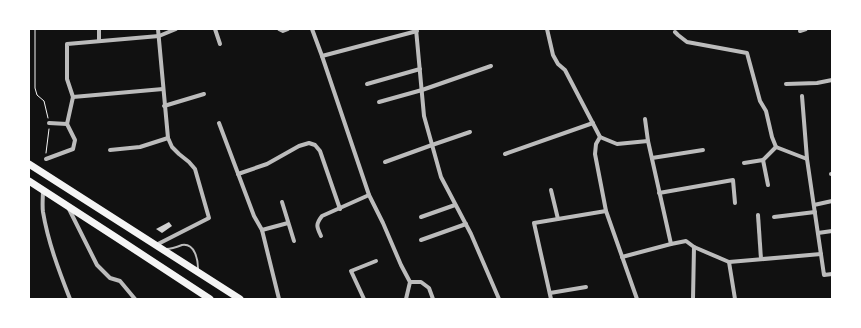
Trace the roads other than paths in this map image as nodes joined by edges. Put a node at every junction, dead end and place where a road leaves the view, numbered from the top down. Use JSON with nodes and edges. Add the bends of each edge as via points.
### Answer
{"nodes":[{"id":1,"x":99,"y":29,"type":"edge"},
{"id":2,"x":158,"y":29,"type":"edge"},
{"id":3,"x":176,"y":29,"type":"edge"},
{"id":4,"x":215,"y":29,"type":"edge"},
{"id":5,"x":279,"y":29,"type":"edge"},
{"id":6,"x":288,"y":29,"type":"edge"},
{"id":7,"x":312,"y":29,"type":"edge"},
{"id":8,"x":547,"y":29,"type":"edge"},
{"id":9,"x":806,"y":29,"type":"edge"},
{"id":10,"x":416,"y":30,"type":"edge"},
{"id":11,"x":800,"y":31,"type":"dead end"},
{"id":12,"x":675,"y":32,"type":"dead end"},
{"id":13,"x":159,"y":36,"type":"junction"},
{"id":14,"x":99,"y":41,"type":"junction"},
{"id":15,"x":220,"y":44,"type":"dead end"},
{"id":16,"x":322,"y":56,"type":"junction"},
{"id":17,"x":491,"y":66,"type":"dead end"},
{"id":18,"x":420,"y":69,"type":"junction"},
{"id":19,"x":832,"y":80,"type":"edge"},
{"id":20,"x":367,"y":84,"type":"dead end"},
{"id":21,"x":786,"y":84,"type":"dead end"},
{"id":22,"x":163,"y":89,"type":"junction"},
{"id":23,"x":422,"y":90,"type":"junction"},
{"id":24,"x":204,"y":94,"type":"dead end"},
{"id":25,"x":73,"y":96,"type":"junction"},
{"id":26,"x":802,"y":96,"type":"dead end"},
{"id":27,"x":379,"y":102,"type":"dead end"},
{"id":28,"x":164,"y":106,"type":"junction"},
{"id":29,"x":645,"y":119,"type":"dead end"},
{"id":30,"x":49,"y":123,"type":"road end"},
{"id":31,"x":219,"y":123,"type":"dead end"},
{"id":32,"x":593,"y":123,"type":"junction"},
{"id":33,"x":67,"y":124,"type":"junction"},
{"id":34,"x":470,"y":132,"type":"dead end"},
{"id":35,"x":600,"y":136,"type":"junction"},
{"id":36,"x":168,"y":138,"type":"junction"},
{"id":37,"x":648,"y":141,"type":"junction"},
{"id":38,"x":432,"y":144,"type":"junction"},
{"id":39,"x":776,"y":146,"type":"junction"},
{"id":40,"x":110,"y":150,"type":"dead end"},
{"id":41,"x":703,"y":150,"type":"dead end"},
{"id":42,"x":505,"y":154,"type":"dead end"},
{"id":43,"x":652,"y":158,"type":"junction"},
{"id":44,"x":46,"y":159,"type":"road end"},
{"id":45,"x":807,"y":159,"type":"junction"},
{"id":46,"x":763,"y":160,"type":"junction"},
{"id":47,"x":385,"y":162,"type":"dead end"},
{"id":48,"x":744,"y":163,"type":"dead end"},
{"id":49,"x":29,"y":164,"type":"edge"},
{"id":50,"x":238,"y":174,"type":"junction"},
{"id":51,"x":29,"y":181,"type":"edge"},
{"id":52,"x":768,"y":185,"type":"dead end"},
{"id":53,"x":43,"y":190,"type":"junction"},
{"id":54,"x":551,"y":190,"type":"dead end"},
{"id":55,"x":660,"y":193,"type":"junction"},
{"id":56,"x":369,"y":195,"type":"junction"},
{"id":57,"x":832,"y":201,"type":"edge"},
{"id":58,"x":282,"y":202,"type":"dead end"},
{"id":59,"x":735,"y":203,"type":"dead end"},
{"id":60,"x":456,"y":204,"type":"junction"},
{"id":61,"x":66,"y":205,"type":"junction"},
{"id":62,"x":814,"y":205,"type":"junction"},
{"id":63,"x":340,"y":209,"type":"junction"},
{"id":64,"x":606,"y":211,"type":"junction"},
{"id":65,"x":815,"y":212,"type":"junction"},
{"id":66,"x":758,"y":215,"type":"dead end"},
{"id":67,"x":421,"y":217,"type":"dead end"},
{"id":68,"x":774,"y":217,"type":"dead end"},
{"id":69,"x":558,"y":219,"type":"junction"},
{"id":70,"x":288,"y":223,"type":"junction"},
{"id":71,"x":466,"y":224,"type":"junction"},
{"id":72,"x":262,"y":230,"type":"junction"},
{"id":73,"x":832,"y":231,"type":"edge"},
{"id":74,"x":818,"y":233,"type":"junction"},
{"id":75,"x":321,"y":236,"type":"dead end"},
{"id":76,"x":421,"y":240,"type":"dead end"},
{"id":77,"x":294,"y":241,"type":"dead end"},
{"id":78,"x":671,"y":244,"type":"junction"},
{"id":79,"x":160,"y":247,"type":"junction"},
{"id":80,"x":694,"y":247,"type":"junction"},
{"id":81,"x":821,"y":254,"type":"junction"},
{"id":82,"x":622,"y":257,"type":"junction"},
{"id":83,"x":761,"y":259,"type":"junction"},
{"id":84,"x":376,"y":261,"type":"dead end"},
{"id":85,"x":729,"y":262,"type":"junction"},
{"id":86,"x":198,"y":272,"type":"junction"},
{"id":87,"x":832,"y":274,"type":"edge"},
{"id":88,"x":410,"y":282,"type":"junction"},
{"id":89,"x":586,"y":287,"type":"dead end"},
{"id":90,"x":550,"y":293,"type":"junction"},
{"id":91,"x":70,"y":299,"type":"edge"},
{"id":92,"x":136,"y":299,"type":"edge"},
{"id":93,"x":210,"y":299,"type":"edge"},
{"id":94,"x":240,"y":299,"type":"edge"},
{"id":95,"x":279,"y":299,"type":"edge"},
{"id":96,"x":364,"y":299,"type":"edge"},
{"id":97,"x":406,"y":299,"type":"edge"},
{"id":98,"x":433,"y":299,"type":"edge"},
{"id":99,"x":499,"y":299,"type":"edge"},
{"id":100,"x":551,"y":299,"type":"edge"},
{"id":101,"x":637,"y":299,"type":"edge"},
{"id":102,"x":693,"y":299,"type":"edge"},
{"id":103,"x":735,"y":299,"type":"edge"}],
"edges":[{"from":1,"to":14,"type":"street"},
{"from":2,"to":13,"type":"street"},
{"from":3,"to":13,"type":"street"},
{"from":4,"to":15,"type":"street"},
{"from":5,"to":6,"type":"street"},
{"from":7,"to":16,"type":"street"},
{"from":8,"to":32,"type":"street","via":[[553,55],[565,70]]},
{"from":9,"to":11,"type":"street"},
{"from":10,"to":16,"type":"street"},
{"from":10,"to":18,"type":"street"},
{"from":12,"to":39,"type":"street","via":[[687,42],[748,53],[760,101],[766,111]]},
{"from":13,"to":14,"type":"street"},
{"from":13,"to":22,"type":"street"},
{"from":14,"to":25,"type":"street","via":[[68,44],[67,79]]},
{"from":16,"to":56,"type":"street"},
{"from":17,"to":23,"type":"street"},
{"from":18,"to":20,"type":"street"},
{"from":18,"to":23,"type":"street"},
{"from":19,"to":21,"type":"street"},
{"from":22,"to":25,"type":"street"},
{"from":22,"to":28,"type":"street"},
{"from":23,"to":27,"type":"street"},
{"from":23,"to":38,"type":"street","via":[[424,116]]},
{"from":24,"to":28,"type":"street"},
{"from":25,"to":33,"type":"street"},
{"from":26,"to":45,"type":"street"},
{"from":28,"to":36,"type":"street"},
{"from":29,"to":37,"type":"street"},
{"from":30,"to":33,"type":"street"},
{"from":31,"to":50,"type":"street"},
{"from":32,"to":35,"type":"street"},
{"from":32,"to":42,"type":"street"},
{"from":33,"to":44,"type":"street","via":[[75,140],[73,149]]},
{"from":34,"to":38,"type":"street"},
{"from":35,"to":37,"type":"street","via":[[617,144]]},
{"from":35,"to":64,"type":"street","via":[[595,154]]},
{"from":36,"to":40,"type":"street","via":[[140,147]]},
{"from":36,"to":79,"type":"street","via":[[178,154],[195,169],[209,218]]},
{"from":37,"to":43,"type":"street"},
{"from":38,"to":47,"type":"street"},
{"from":38,"to":60,"type":"street","via":[[441,177]]},
{"from":39,"to":45,"type":"street"},
{"from":39,"to":46,"type":"street"},
{"from":41,"to":43,"type":"street"},
{"from":43,"to":55,"type":"street"},
{"from":45,"to":62,"type":"street"},
{"from":46,"to":48,"type":"street"},
{"from":46,"to":52,"type":"street"},
{"from":49,"to":79,"type":"main road"},
{"from":50,"to":63,"type":"street","via":[[267,164],[299,146],[309,143],[315,145],[320,151]]},
{"from":50,"to":72,"type":"street"},
{"from":51,"to":53,"type":"main road"},
{"from":53,"to":61,"type":"main road"},
{"from":53,"to":91,"type":"street","via":[[43,211],[50,240]]},
{"from":54,"to":69,"type":"street"},
{"from":55,"to":59,"type":"street","via":[[733,180]]},
{"from":55,"to":78,"type":"street"},
{"from":56,"to":63,"type":"street"},
{"from":56,"to":88,"type":"street"},
{"from":57,"to":62,"type":"street"},
{"from":58,"to":70,"type":"street"},
{"from":60,"to":67,"type":"street"},
{"from":60,"to":71,"type":"street"},
{"from":61,"to":92,"type":"street","via":[[97,265],[110,278],[120,281]]},
{"from":61,"to":93,"type":"main road"},
{"from":62,"to":65,"type":"street"},
{"from":63,"to":75,"type":"street","via":[[322,216],[318,221]]},
{"from":64,"to":69,"type":"street"},
{"from":64,"to":82,"type":"street"},
{"from":65,"to":68,"type":"street"},
{"from":65,"to":74,"type":"street"},
{"from":66,"to":83,"type":"street"},
{"from":69,"to":90,"type":"street","via":[[534,224]]},
{"from":70,"to":72,"type":"street"},
{"from":70,"to":77,"type":"street"},
{"from":71,"to":76,"type":"street"},
{"from":71,"to":99,"type":"street"},
{"from":72,"to":95,"type":"street"},
{"from":73,"to":74,"type":"street"},
{"from":74,"to":81,"type":"street"},
{"from":78,"to":80,"type":"street","via":[[686,241]]},
{"from":78,"to":82,"type":"street"},
{"from":79,"to":86,"type":"main road"},
{"from":79,"to":86,"type":"lane","via":[[169,249],[188,245],[196,252]]},
{"from":80,"to":85,"type":"street"},
{"from":80,"to":102,"type":"street"},
{"from":81,"to":83,"type":"street"},
{"from":81,"to":87,"type":"street","via":[[824,275]]},
{"from":82,"to":101,"type":"street"},
{"from":83,"to":85,"type":"street"},
{"from":84,"to":96,"type":"street","via":[[351,271]]},
{"from":85,"to":103,"type":"street"},
{"from":86,"to":94,"type":"main road"},
{"from":88,"to":97,"type":"street"},
{"from":88,"to":98,"type":"street","via":[[421,282],[429,288]]},
{"from":89,"to":90,"type":"street"},
{"from":90,"to":100,"type":"street"}]}
